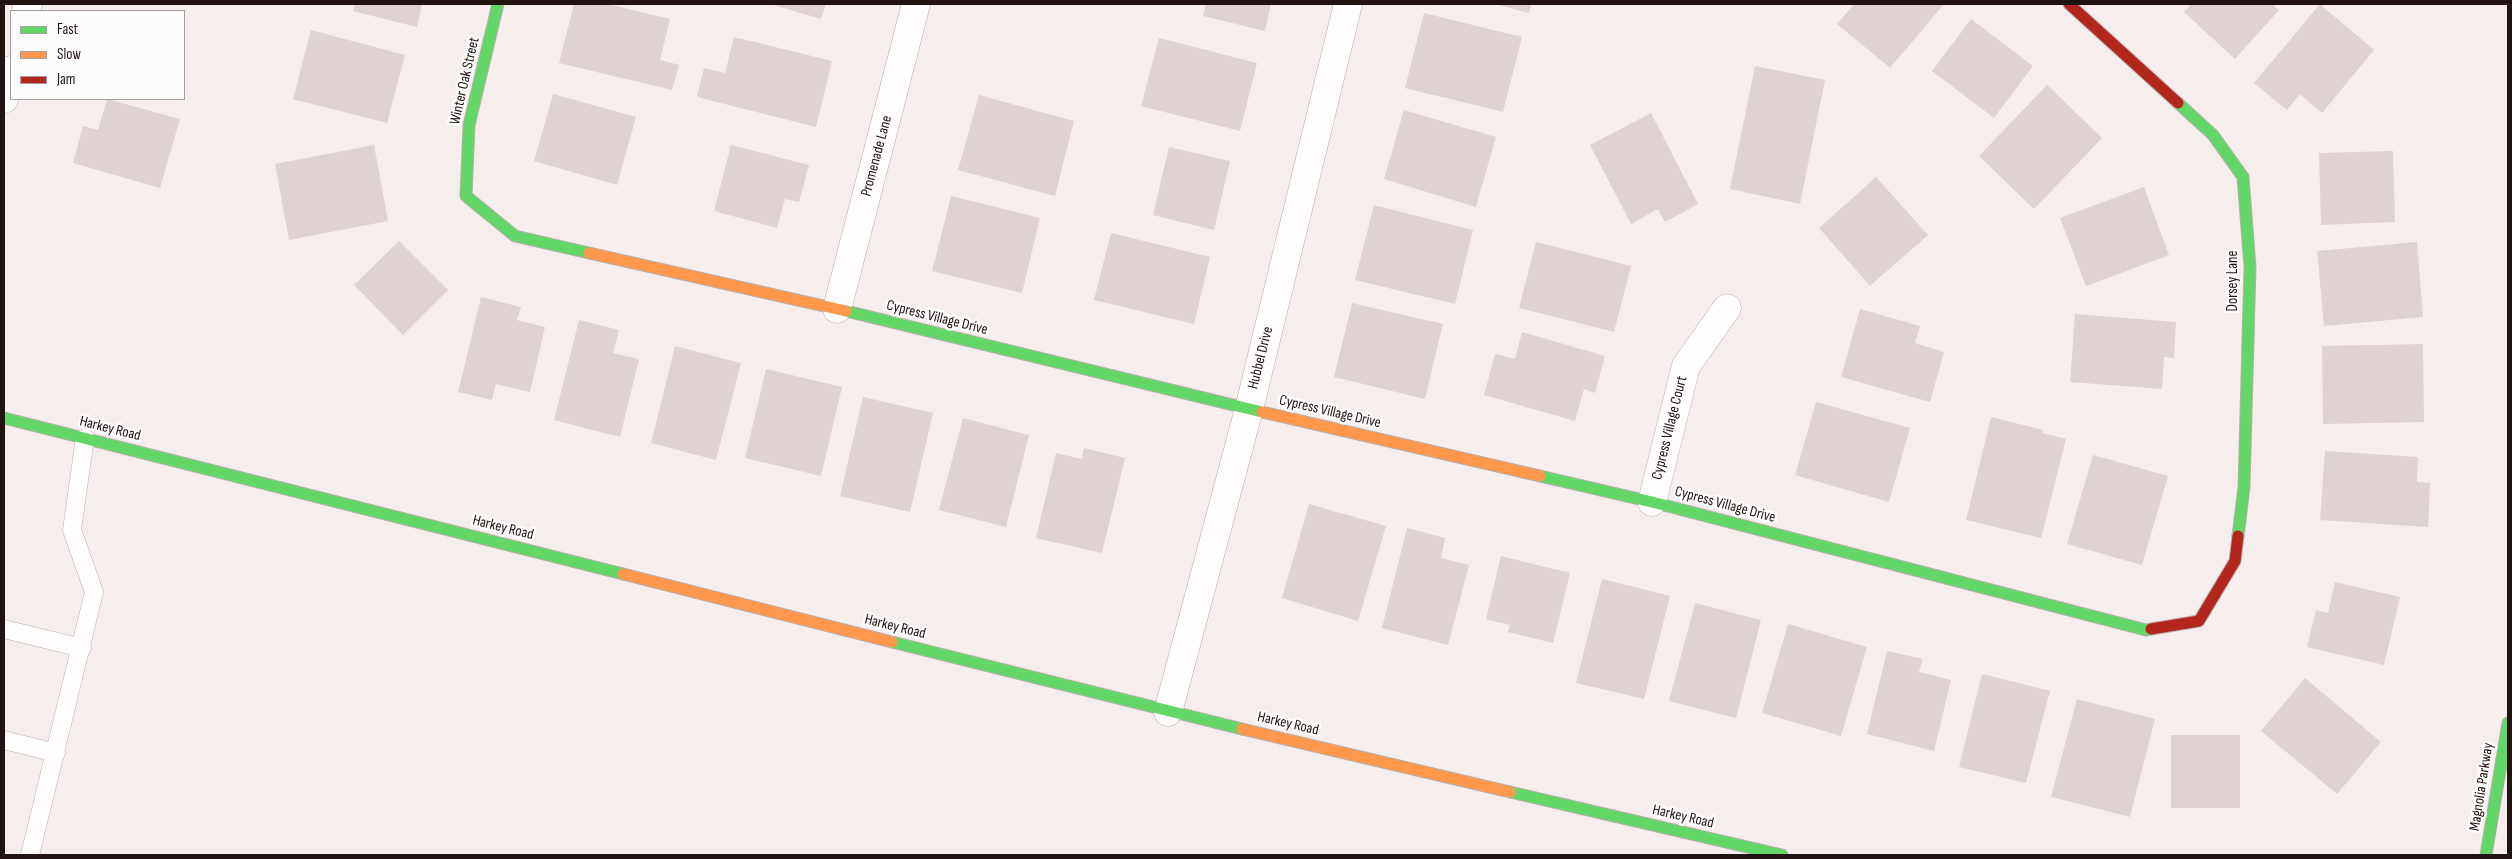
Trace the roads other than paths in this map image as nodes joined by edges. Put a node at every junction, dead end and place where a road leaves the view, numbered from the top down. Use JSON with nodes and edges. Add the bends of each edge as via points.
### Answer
{"nodes":[{"id":1,"x":498,"y":4,"type":"edge"},
{"id":2,"x":916,"y":4,"type":"edge"},
{"id":3,"x":1348,"y":4,"type":"edge"},
{"id":4,"x":2069,"y":4,"type":"edge"},
{"id":5,"x":10,"y":74,"type":"edge"},
{"id":6,"x":4,"y":100,"type":"edge"},
{"id":7,"x":466,"y":196,"type":"joint"},
{"id":8,"x":1727,"y":308,"type":"dead end"},
{"id":9,"x":837,"y":309,"type":"junction"},
{"id":10,"x":1249,"y":409,"type":"junction"},
{"id":11,"x":4,"y":418,"type":"edge"},
{"id":12,"x":85,"y":438,"type":"junction"},
{"id":13,"x":1652,"y":502,"type":"junction"},
{"id":14,"x":2199,"y":620,"type":"joint"},
{"id":15,"x":4,"y":629,"type":"edge"},
{"id":16,"x":82,"y":648,"type":"junction"},
{"id":17,"x":1168,"y":712,"type":"junction"},
{"id":18,"x":2508,"y":723,"type":"edge"},
{"id":19,"x":4,"y":740,"type":"edge"},
{"id":20,"x":56,"y":753,"type":"junction"},
{"id":21,"x":30,"y":855,"type":"edge"},
{"id":22,"x":1782,"y":855,"type":"edge"},
{"id":23,"x":2486,"y":855,"type":"edge"}],
"edges":[{"from":1,"to":7,"type":"street","name":"Winter Oak Street","via":[[469,125]]},
{"from":2,"to":9,"type":"street","name":"Promenade Lane"},
{"from":3,"to":10,"type":"street","name":"Hubbel Drive"},
{"from":4,"to":14,"type":"street","name":"Dorsey Lane","via":[[2213,135],[2243,177],[2250,267],[2244,487],[2235,561]]},
{"from":5,"to":6,"type":"street"},
{"from":7,"to":9,"type":"street","name":"Cypress Village Drive","via":[[515,236]]},
{"from":8,"to":13,"type":"street","name":"Cypress Village Court","via":[[1686,366]]},
{"from":9,"to":10,"type":"street","name":"Cypress Village Drive"},
{"from":10,"to":13,"type":"street","name":"Cypress Village Drive"},
{"from":10,"to":17,"type":"street","name":"Hubbel Drive"},
{"from":11,"to":12,"type":"street","name":"Harkey Road"},
{"from":12,"to":16,"type":"lane","via":[[72,530],[94,592]]},
{"from":12,"to":17,"type":"street","name":"Harkey Road"},
{"from":13,"to":14,"type":"street","name":"Cypress Village Drive","via":[[2146,630]]},
{"from":15,"to":16,"type":"lane"},
{"from":16,"to":20,"type":"lane"},
{"from":17,"to":22,"type":"street","name":"Harkey Road"},
{"from":18,"to":23,"type":"street","name":"Magnolia Parkway"},
{"from":19,"to":20,"type":"lane"},
{"from":20,"to":21,"type":"lane"}]}
